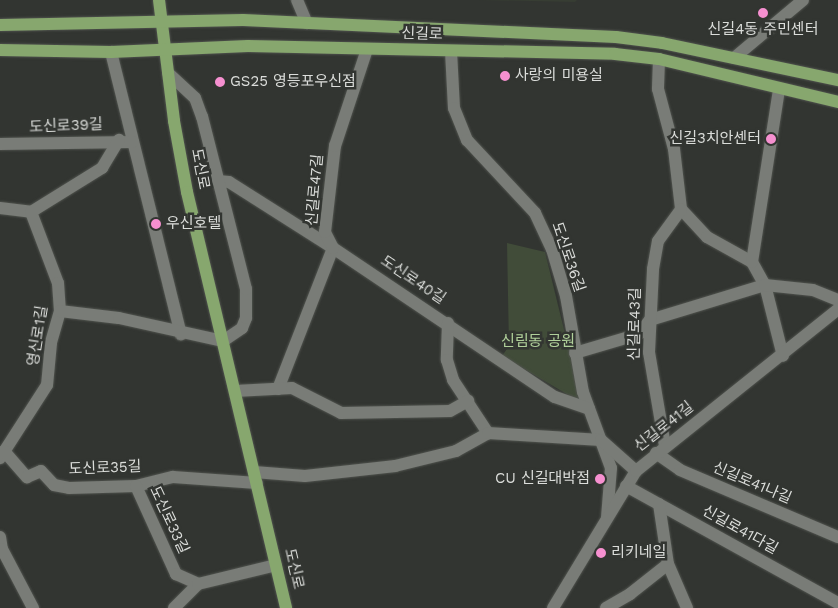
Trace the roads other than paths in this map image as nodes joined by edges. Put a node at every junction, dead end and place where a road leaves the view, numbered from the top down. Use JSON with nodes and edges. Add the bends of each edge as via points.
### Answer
{"nodes":[{"id":1,"x":159,"y":0,"type":"edge"},
{"id":2,"x":297,"y":0,"type":"edge"},
{"id":3,"x":803,"y":0,"type":"edge"},
{"id":4,"x":160,"y":20,"type":"junction"},
{"id":5,"x":306,"y":23,"type":"junction"},
{"id":6,"x":0,"y":25,"type":"edge"},
{"id":7,"x":367,"y":48,"type":"junction"},
{"id":8,"x":0,"y":50,"type":"edge"},
{"id":9,"x":164,"y":50,"type":"junction"},
{"id":10,"x":451,"y":51,"type":"junction"},
{"id":11,"x":110,"y":52,"type":"junction"},
{"id":12,"x":734,"y":58,"type":"junction"},
{"id":13,"x":659,"y":59,"type":"junction"},
{"id":14,"x":168,"y":73,"type":"junction"},
{"id":15,"x":838,"y":80,"type":"edge"},
{"id":16,"x":780,"y":90,"type":"junction"},
{"id":17,"x":838,"y":102,"type":"edge"},
{"id":18,"x":119,"y":140,"type":"junction"},
{"id":19,"x":133,"y":142,"type":"junction"},
{"id":20,"x":0,"y":144,"type":"edge"},
{"id":21,"x":218,"y":181,"type":"junction"},
{"id":22,"x":0,"y":208,"type":"edge"},
{"id":23,"x":681,"y":209,"type":"junction"},
{"id":24,"x":31,"y":212,"type":"junction"},
{"id":25,"x":333,"y":248,"type":"junction"},
{"id":26,"x":752,"y":262,"type":"junction"},
{"id":27,"x":765,"y":285,"type":"junction"},
{"id":28,"x":838,"y":300,"type":"edge"},
{"id":29,"x":838,"y":309,"type":"edge"},
{"id":30,"x":60,"y":310,"type":"junction"},
{"id":31,"x":650,"y":320,"type":"junction"},
{"id":32,"x":448,"y":323,"type":"junction"},
{"id":33,"x":181,"y":334,"type":"junction"},
{"id":34,"x":223,"y":341,"type":"junction"},
{"id":35,"x":576,"y":353,"type":"junction"},
{"id":36,"x":783,"y":356,"type":"junction"},
{"id":37,"x":278,"y":388,"type":"junction"},
{"id":38,"x":235,"y":391,"type":"junction"},
{"id":39,"x":468,"y":401,"type":"junction"},
{"id":40,"x":588,"y":409,"type":"junction"},
{"id":41,"x":488,"y":432,"type":"junction"},
{"id":42,"x":601,"y":440,"type":"junction"},
{"id":43,"x":661,"y":450,"type":"junction"},
{"id":44,"x":2,"y":454,"type":"edge"},
{"id":45,"x":636,"y":471,"type":"junction"},
{"id":46,"x":255,"y":478,"type":"junction"},
{"id":47,"x":136,"y":486,"type":"junction"},
{"id":48,"x":626,"y":486,"type":"junction"},
{"id":49,"x":659,"y":504,"type":"junction"},
{"id":50,"x":607,"y":518,"type":"junction"},
{"id":51,"x":0,"y":537,"type":"edge"},
{"id":52,"x":838,"y":537,"type":"edge"},
{"id":53,"x":276,"y":564,"type":"junction"},
{"id":54,"x":668,"y":564,"type":"junction"},
{"id":55,"x":198,"y":584,"type":"junction"},
{"id":56,"x":838,"y":603,"type":"edge"},
{"id":57,"x":33,"y":608,"type":"edge"},
{"id":58,"x":174,"y":608,"type":"edge"},
{"id":59,"x":286,"y":608,"type":"edge"},
{"id":60,"x":553,"y":608,"type":"edge"},
{"id":61,"x":606,"y":608,"type":"edge"},
{"id":62,"x":687,"y":608,"type":"edge"}],
"edges":[{"from":1,"to":4,"type":"main road","name":"도신로"},
{"from":2,"to":5,"type":"street"},
{"from":3,"to":12,"type":"street"},
{"from":4,"to":5,"type":"main road","name":"신길로"},
{"from":4,"to":6,"type":"main road","name":"신길로"},
{"from":4,"to":9,"type":"main road","name":"도신로"},
{"from":5,"to":12,"type":"main road","name":"신길로","via":[[616,37]]},
{"from":7,"to":9,"type":"main road","name":"신길로","via":[[248,46]]},
{"from":7,"to":10,"type":"main road","name":"신길로"},
{"from":7,"to":25,"type":"street","name":"신길로47길","via":[[335,146],[325,232]]},
{"from":8,"to":11,"type":"main road","name":"신길로"},
{"from":9,"to":11,"type":"main road","name":"신길로"},
{"from":9,"to":14,"type":"main road","name":"도신로"},
{"from":10,"to":13,"type":"main road","name":"신길로","via":[[615,54]]},
{"from":10,"to":35,"type":"street","name":"도신로36길","via":[[454,108],[467,140],[535,213],[552,249],[566,296]]},
{"from":11,"to":19,"type":"street"},
{"from":12,"to":15,"type":"main road","name":"신길로"},
{"from":13,"to":16,"type":"main road","name":"신길로"},
{"from":13,"to":23,"type":"street","via":[[658,89],[674,149]]},
{"from":14,"to":21,"type":"street","via":[[195,98]]},
{"from":14,"to":34,"type":"main road","name":"도신로","via":[[187,192]]},
{"from":16,"to":17,"type":"main road","name":"신길로"},
{"from":16,"to":26,"type":"street"},
{"from":18,"to":19,"type":"street","name":"도신로39길"},
{"from":18,"to":20,"type":"street","name":"도신로39길"},
{"from":18,"to":24,"type":"street","via":[[102,168]]},
{"from":19,"to":33,"type":"street"},
{"from":21,"to":25,"type":"street","name":"도신로40길","via":[[229,182]]},
{"from":21,"to":34,"type":"street","via":[[247,298],[242,328]]},
{"from":22,"to":24,"type":"street"},
{"from":23,"to":26,"type":"street","via":[[707,237]]},
{"from":23,"to":31,"type":"street","name":"신길로43길","via":[[658,241]]},
{"from":24,"to":30,"type":"street","name":"영신로1길","via":[[58,282]]},
{"from":25,"to":32,"type":"street","name":"도신로40길"},
{"from":25,"to":37,"type":"street"},
{"from":26,"to":27,"type":"street"},
{"from":27,"to":28,"type":"street","via":[[813,290]]},
{"from":27,"to":31,"type":"street"},
{"from":27,"to":36,"type":"street"},
{"from":29,"to":36,"type":"street","name":"신길로41길"},
{"from":30,"to":33,"type":"street","via":[[119,318]]},
{"from":30,"to":44,"type":"street","name":"영신로1길","via":[[47,385]]},
{"from":31,"to":35,"type":"street","via":[[639,334]]},
{"from":31,"to":43,"type":"street","name":"신길로43길","via":[[649,352]]},
{"from":32,"to":39,"type":"street","via":[[447,360],[453,380]]},
{"from":32,"to":40,"type":"street","name":"도신로40길","via":[[555,397]]},
{"from":33,"to":34,"type":"street"},
{"from":34,"to":38,"type":"main road","name":"도신로"},
{"from":35,"to":40,"type":"street","name":"도신로36길"},
{"from":36,"to":43,"type":"street","name":"신길로41길"},
{"from":37,"to":38,"type":"street"},
{"from":37,"to":39,"type":"street","via":[[292,388],[341,412],[450,411]]},
{"from":38,"to":46,"type":"main road","name":"도신로"},
{"from":39,"to":41,"type":"street"},
{"from":40,"to":42,"type":"street","name":"도신로36길"},
{"from":41,"to":42,"type":"street"},
{"from":41,"to":46,"type":"street","via":[[456,451],[395,466]]},
{"from":42,"to":45,"type":"street","name":"도신로36길"},
{"from":42,"to":50,"type":"street","name":"도신로36길","via":[[611,468]]},
{"from":43,"to":45,"type":"street","name":"신길로41길"},
{"from":43,"to":52,"type":"street","name":"신길로41나길","via":[[680,470]]},
{"from":44,"to":47,"type":"street","name":"도신로35길","via":[[27,478],[41,471],[54,485],[69,488]]},
{"from":45,"to":48,"type":"street","name":"신길로41길"},
{"from":46,"to":47,"type":"street","name":"도신로35길","via":[[172,477]]},
{"from":46,"to":53,"type":"main road","name":"도신로"},
{"from":47,"to":55,"type":"street","name":"도신로33길","via":[[176,574]]},
{"from":48,"to":49,"type":"street","name":"신길로41다길"},
{"from":48,"to":50,"type":"street","name":"신길로41길"},
{"from":49,"to":54,"type":"street"},
{"from":49,"to":56,"type":"street","name":"신길로41다길"},
{"from":50,"to":60,"type":"street","name":"신길로41길"},
{"from":51,"to":57,"type":"street","via":[[2,549]]},
{"from":53,"to":55,"type":"street"},
{"from":53,"to":59,"type":"main road","name":"도신로"},
{"from":54,"to":61,"type":"street"},
{"from":54,"to":62,"type":"street"},
{"from":55,"to":58,"type":"street"}]}
